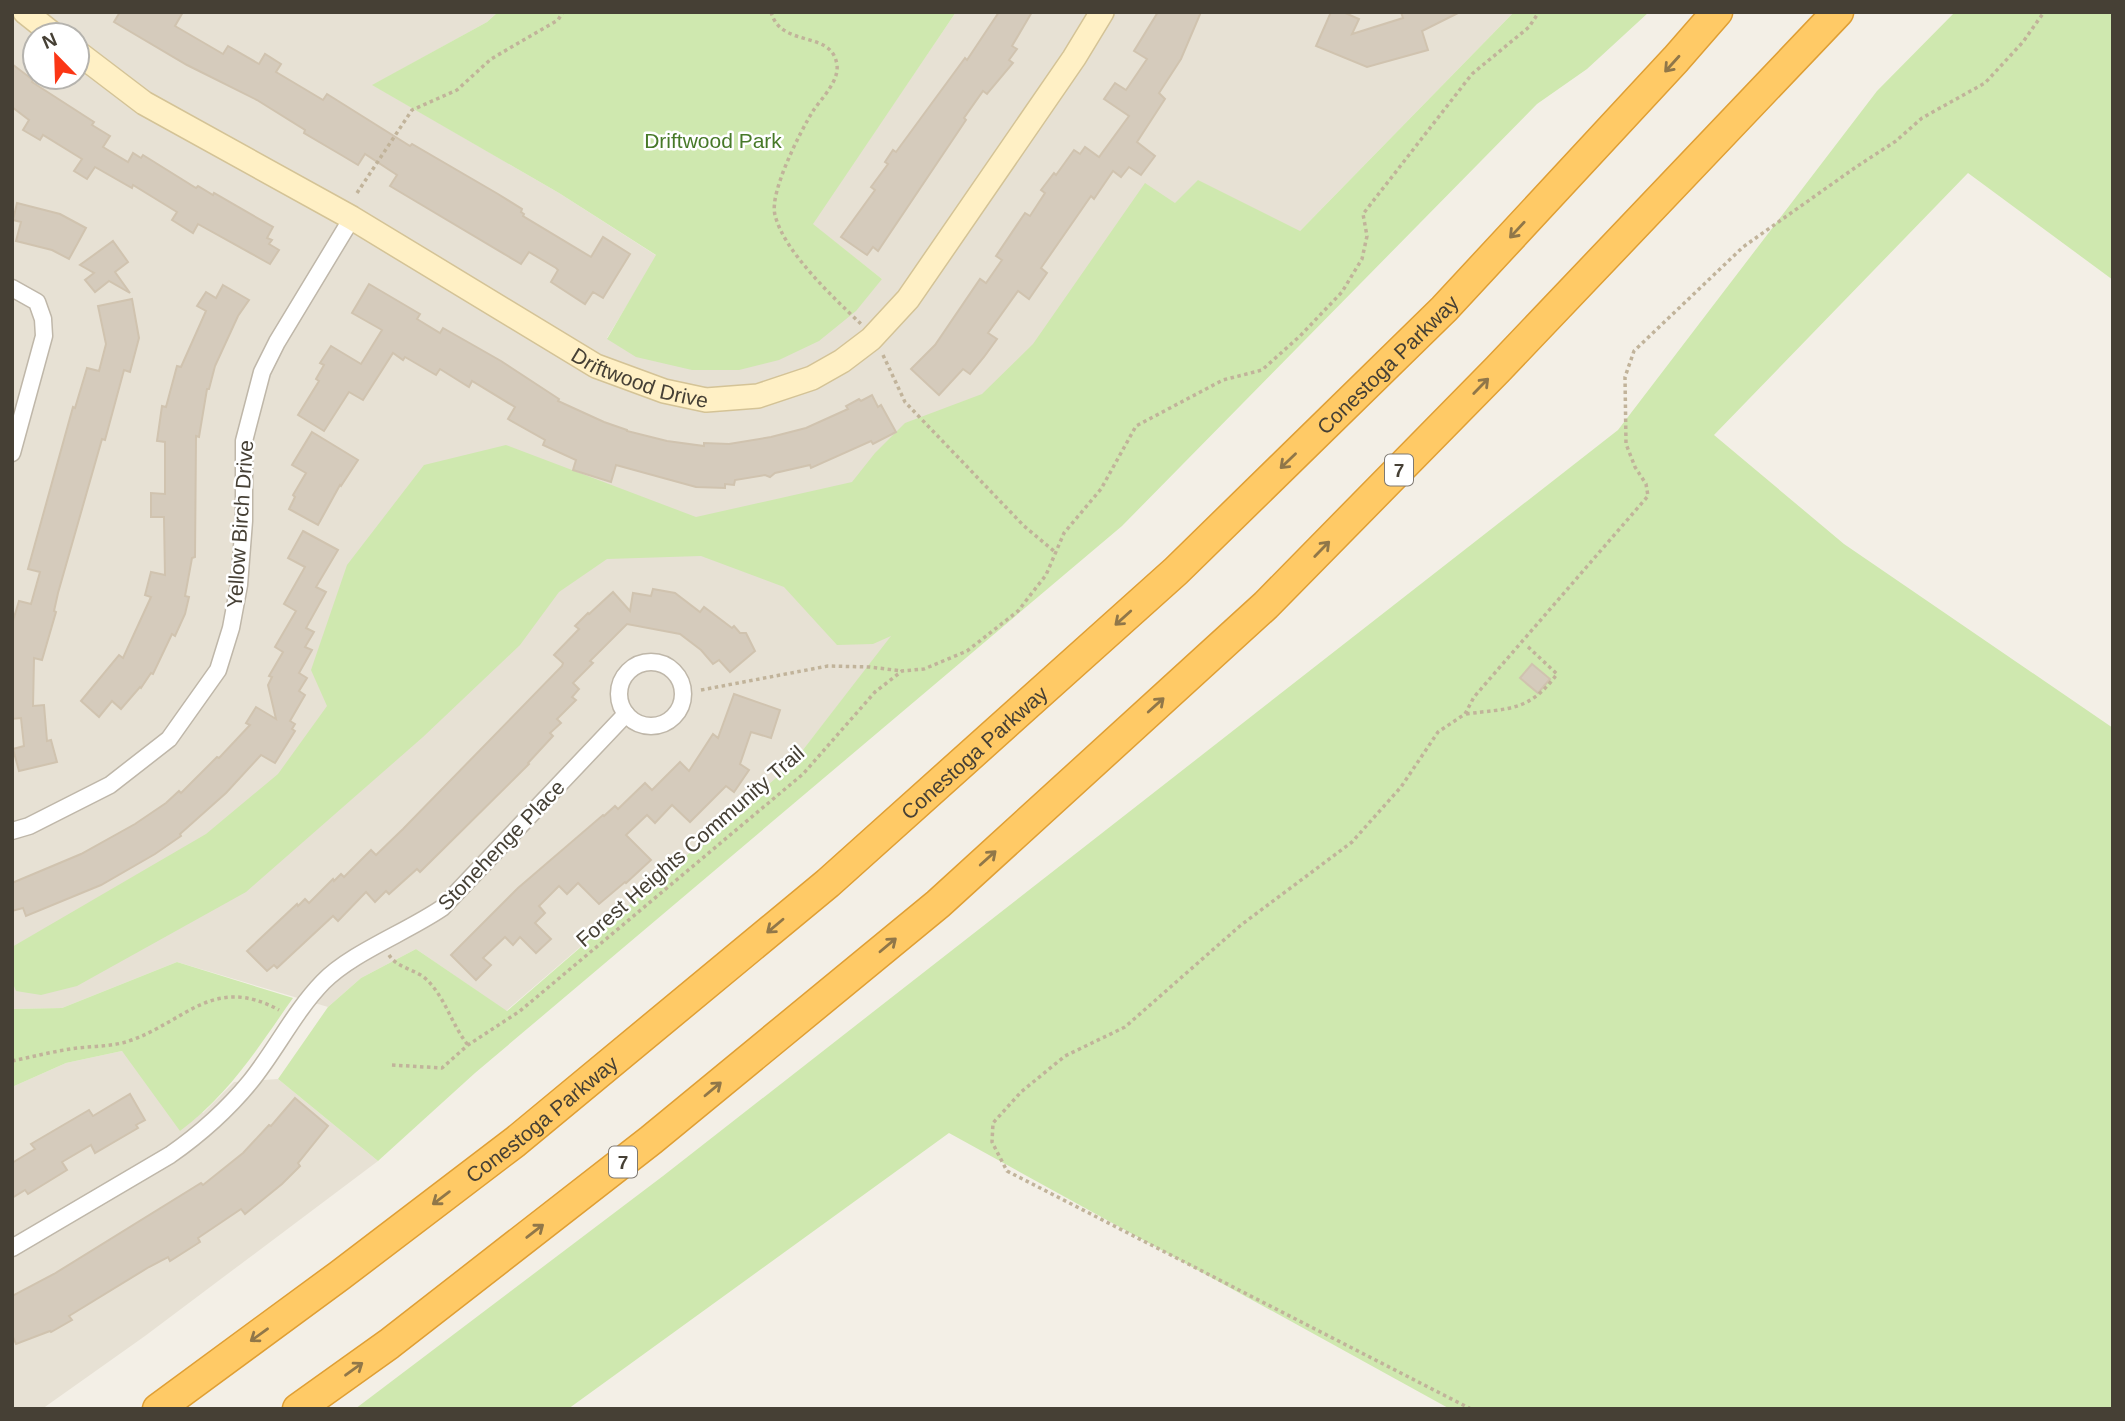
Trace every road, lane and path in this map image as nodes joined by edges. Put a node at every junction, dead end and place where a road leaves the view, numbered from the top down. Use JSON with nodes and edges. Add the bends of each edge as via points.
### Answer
{"nodes":[{"id":1,"x":563,"y":12,"type":"edge"},
{"id":2,"x":771,"y":12,"type":"edge"},
{"id":3,"x":1102,"y":12,"type":"edge"},
{"id":4,"x":1539,"y":12,"type":"edge"},
{"id":5,"x":1717,"y":12,"type":"edge"},
{"id":6,"x":1838,"y":12,"type":"edge"},
{"id":7,"x":2044,"y":12,"type":"edge"},
{"id":8,"x":91,"y":63,"type":"edge"},
{"id":9,"x":356,"y":192,"type":"dead end"},
{"id":10,"x":352,"y":218,"type":"junction"},
{"id":11,"x":12,"y":288,"type":"edge"},
{"id":12,"x":861,"y":324,"type":"dead end"},
{"id":13,"x":883,"y":355,"type":"dead end"},
{"id":14,"x":12,"y":453,"type":"edge"},
{"id":15,"x":1055,"y":552,"type":"junction"},
{"id":16,"x":1526,"y":645,"type":"dead end"},
{"id":17,"x":902,"y":671,"type":"junction"},
{"id":18,"x":701,"y":690,"type":"dead end"},
{"id":19,"x":1465,"y":714,"type":"junction"},
{"id":20,"x":626,"y":715,"type":"junction"},
{"id":21,"x":12,"y":831,"type":"edge"},
{"id":22,"x":382,"y":943,"type":"junction"},
{"id":23,"x":294,"y":1019,"type":"junction"},
{"id":24,"x":468,"y":1045,"type":"junction"},
{"id":25,"x":12,"y":1061,"type":"edge"},
{"id":26,"x":392,"y":1065,"type":"dead end"},
{"id":27,"x":12,"y":1248,"type":"edge"},
{"id":28,"x":158,"y":1409,"type":"edge"},
{"id":29,"x":298,"y":1409,"type":"edge"},
{"id":30,"x":1471,"y":1409,"type":"edge"}],
"edges":[{"from":1,"to":9,"type":"path","via":[[558,20],[491,59],[457,90],[412,110]]},
{"from":2,"to":12,"type":"path","via":[[778,28],[824,44],[837,68],[778,186],[775,215],[794,250],[825,290]]},
{"from":3,"to":10,"type":"street","name":"Driftwood Drive","via":[[908,299],[885,326],[842,361],[812,378],[758,396],[706,400],[664,391],[596,366]]},
{"from":4,"to":15,"type":"path","name":"Forest Heights Community Trail","via":[[1529,27],[1472,74],[1363,214],[1367,236],[1362,259],[1342,292],[1262,370],[1223,380],[1136,426],[1101,489],[1064,533]]},
{"from":5,"to":28,"type":"highway","name":"Conestoga Parkway","one_way":true,"via":[[1424,328],[1176,571],[849,865],[515,1142]]},
{"from":29,"to":6,"type":"highway","number":"7","one_way":true,"via":[[651,1140],[938,904],[1266,605]]},
{"from":7,"to":19,"type":"path","via":[[1984,83],[1922,118],[1743,247],[1634,351],[1625,377],[1626,444],[1648,496],[1474,697]]},
{"from":8,"to":10,"type":"street","name":"Driftwood Drive","via":[[144,103]]},
{"from":10,"to":21,"type":"street","name":"Yellow Birch Drive","via":[[262,372],[244,442],[239,585],[218,670],[169,739],[110,785]]},
{"from":11,"to":14,"type":"street","via":[[37,302],[44,336]]},
{"from":13,"to":15,"type":"path","via":[[905,402],[1024,526]]},
{"from":15,"to":17,"type":"path","name":"Forest Heights Community Trail","via":[[1046,575],[1018,611],[967,651],[923,669]]},
{"from":16,"to":19,"type":"path","via":[[1557,674],[1545,692],[1522,706]]},
{"from":17,"to":18,"type":"path","via":[[828,666]]},
{"from":17,"to":24,"type":"path","name":"Forest Heights Community Trail","via":[[875,692],[803,774],[520,1011]]},
{"from":19,"to":30,"type":"path","via":[[1438,732],[1401,787],[1352,842],[1241,925],[1125,1027],[1065,1056],[1021,1092],[993,1123],[992,1142],[1007,1171]]},
{"from":20,"to":20,"type":"street","via":[[653,726],[674,717],[683,698],[675,672],[656,661],[632,667],[618,692]]},
{"from":20,"to":22,"type":"street","name":"Stonehenge Place","via":[[458,893],[422,922]]},
{"from":22,"to":23,"type":"street","name":"Stonehenge Place","via":[[338,968]]},
{"from":22,"to":24,"type":"path","via":[[393,961],[423,976],[440,994]]},
{"from":23,"to":25,"type":"path","via":[[257,1000],[224,998],[205,1002],[126,1042]]},
{"from":23,"to":27,"type":"street","name":"Stonehenge Place","via":[[251,1081],[191,1140]]},
{"from":24,"to":26,"type":"path","name":"Forest Heights Community Trail","via":[[442,1068]]}]}
